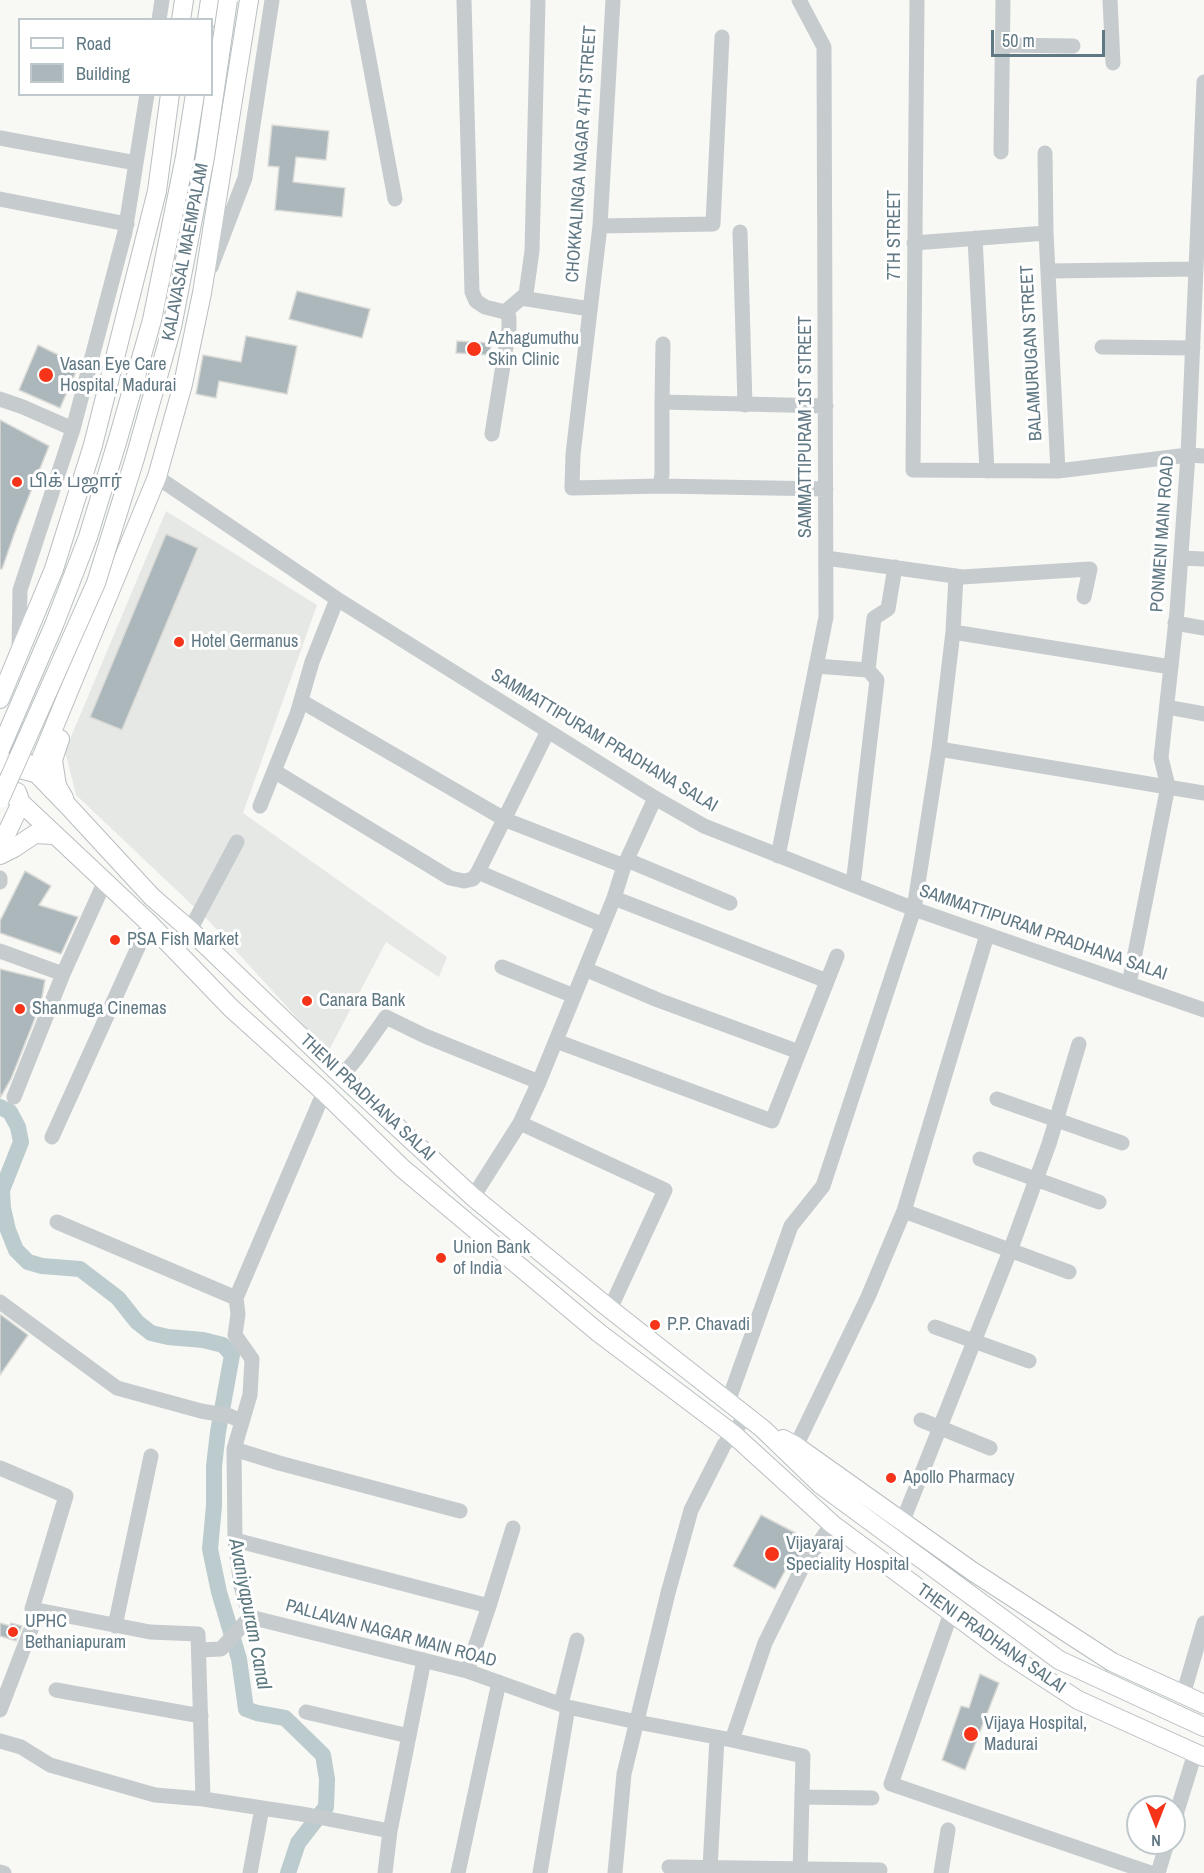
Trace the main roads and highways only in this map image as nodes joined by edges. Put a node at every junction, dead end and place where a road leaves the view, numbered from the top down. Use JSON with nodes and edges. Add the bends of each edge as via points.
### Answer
{"nodes":[{"id":1,"x":184,"y":0,"type":"edge"},
{"id":2,"x":210,"y":0,"type":"edge"},
{"id":3,"x":228,"y":0,"type":"edge"},
{"id":4,"x":249,"y":0,"type":"edge"},
{"id":5,"x":181,"y":18,"type":"edge"},
{"id":6,"x":207,"y":18,"type":"edge"},
{"id":7,"x":170,"y":96,"type":"edge"},
{"id":8,"x":195,"y":96,"type":"edge"},
{"id":9,"x":90,"y":637,"type":"junction"},
{"id":10,"x":4,"y":682,"type":"edge"},
{"id":11,"x":0,"y":699,"type":"edge"},
{"id":12,"x":0,"y":736,"type":"edge"},
{"id":13,"x":1,"y":758,"type":"edge"},
{"id":14,"x":35,"y":773,"type":"junction"},
{"id":15,"x":0,"y":783,"type":"edge"},
{"id":16,"x":0,"y":799,"type":"edge"},
{"id":17,"x":21,"y":803,"type":"junction"},
{"id":18,"x":69,"y":807,"type":"junction"},
{"id":19,"x":53,"y":835,"type":"junction"},
{"id":20,"x":0,"y":847,"type":"edge"},
{"id":21,"x":0,"y":855,"type":"edge"},
{"id":22,"x":763,"y":1429,"type":"junction"},
{"id":23,"x":739,"y":1438,"type":"junction"},
{"id":24,"x":821,"y":1485,"type":"junction"},
{"id":25,"x":1204,"y":1704,"type":"edge"},
{"id":26,"x":1200,"y":1726,"type":"edge"},
{"id":27,"x":1200,"y":1755,"type":"edge"}],
"edges":[{"from":1,"to":5,"type":"main road"},
{"from":2,"to":6,"type":"main road"},
{"from":3,"to":16,"type":"main road","name":"KALAVASAL MAEMPALAM","bridge":true,"via":[[205,157],[172,327],[138,447],[96,583]]},
{"from":4,"to":9,"type":"main road","via":[[202,293],[183,384],[157,477]]},
{"from":7,"to":10,"type":"main road","via":[[157,190],[93,445],[54,569],[19,656]]},
{"from":8,"to":13,"type":"main road","name":"KALAVASAL MAEMPALAM","bridge":true,"via":[[152,320],[118,439],[88,537]]},
{"from":9,"to":14,"type":"main road"},
{"from":9,"to":18,"type":"main road","via":[[93,664],[53,760],[57,786]]},
{"from":10,"to":11,"type":"main road"},
{"from":12,"to":14,"type":"main road","name":"THENI PRADHANA SALAI"},
{"from":13,"to":14,"type":"main road"},
{"from":13,"to":17,"type":"main road"},
{"from":14,"to":18,"type":"main road","name":"THENI PRADHANA SALAI"},
{"from":15,"to":17,"type":"main road","name":"THENI PRADHANA SALAI"},
{"from":17,"to":19,"type":"main road","name":"THENI PRADHANA SALAI"},
{"from":17,"to":20,"type":"main road"},
{"from":18,"to":22,"type":"main road","name":"THENI PRADHANA SALAI","via":[[152,897],[473,1197]]},
{"from":19,"to":21,"type":"main road","via":[[35,834]]},
{"from":19,"to":23,"type":"main road","name":"THENI PRADHANA SALAI","via":[[402,1168],[599,1334]]},
{"from":22,"to":24,"type":"main road","name":"THENI PRADHANA SALAI"},
{"from":22,"to":25,"type":"main road","name":"THENI PRADHANA SALAI","via":[[796,1446],[972,1571],[1112,1662]]},
{"from":23,"to":24,"type":"main road","name":"THENI PRADHANA SALAI"},
{"from":23,"to":27,"type":"main road","name":"THENI PRADHANA SALAI","via":[[832,1524],[1006,1653],[1078,1700]]},
{"from":24,"to":26,"type":"main road","via":[[1059,1660]]}]}
